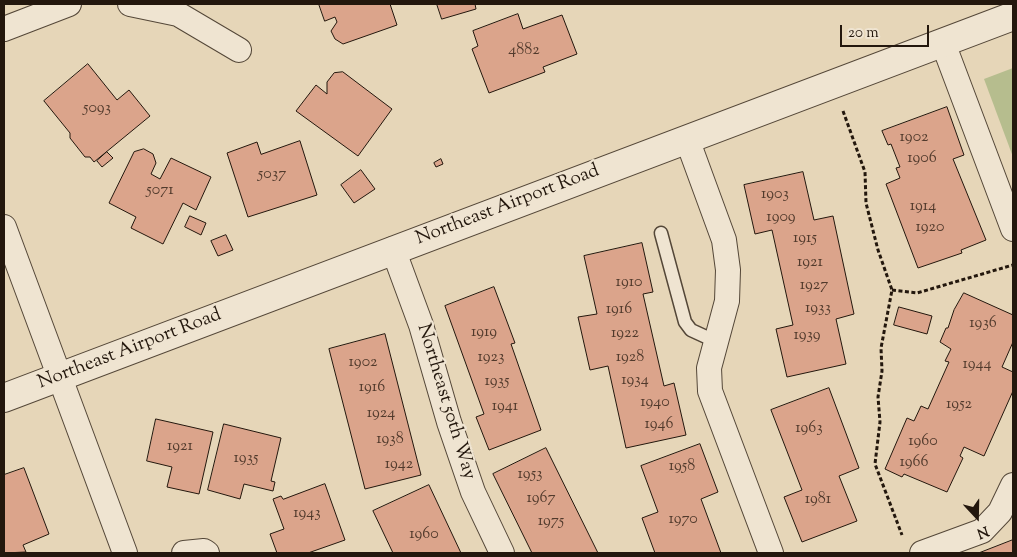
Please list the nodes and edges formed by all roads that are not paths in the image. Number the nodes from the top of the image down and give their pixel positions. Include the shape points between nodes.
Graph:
1 (69, 4) edge
2 (130, 4) edge
3 (1013, 16) edge
4 (4, 29) edge
5 (943, 43) junction
6 (239, 50) dead end
7 (687, 139) junction
8 (4, 227) edge
9 (1013, 229) edge
10 (661, 233) dead end
11 (393, 249) junction
12 (717, 342) junction
13 (59, 377) junction
14 (4, 398) edge
15 (1013, 484) edge
16 (914, 549) edge
17 (125, 553) edge
18 (184, 553) edge
19 (207, 553) edge
20 (502, 553) edge
21 (771, 553) edge

1 - 4 street
2 - 6 street via 178,14
3 - 5 street, Northeast Airport Road
5 - 7 street, Northeast Airport Road
5 - 9 street
7 - 11 street, Northeast Airport Road
7 - 12 street via 724,240 728,270 727,301
8 - 13 street
10 - 12 lane via 685,322 691,330
11 - 13 street, Northeast Airport Road
11 - 20 street, Northeast 50th Way via 421,325 473,492
12 - 21 street via 709,368 710,391
13 - 14 street, Northeast Airport Road
13 - 17 street
15 - 16 street via 1000,512 982,531
18 - 19 street

